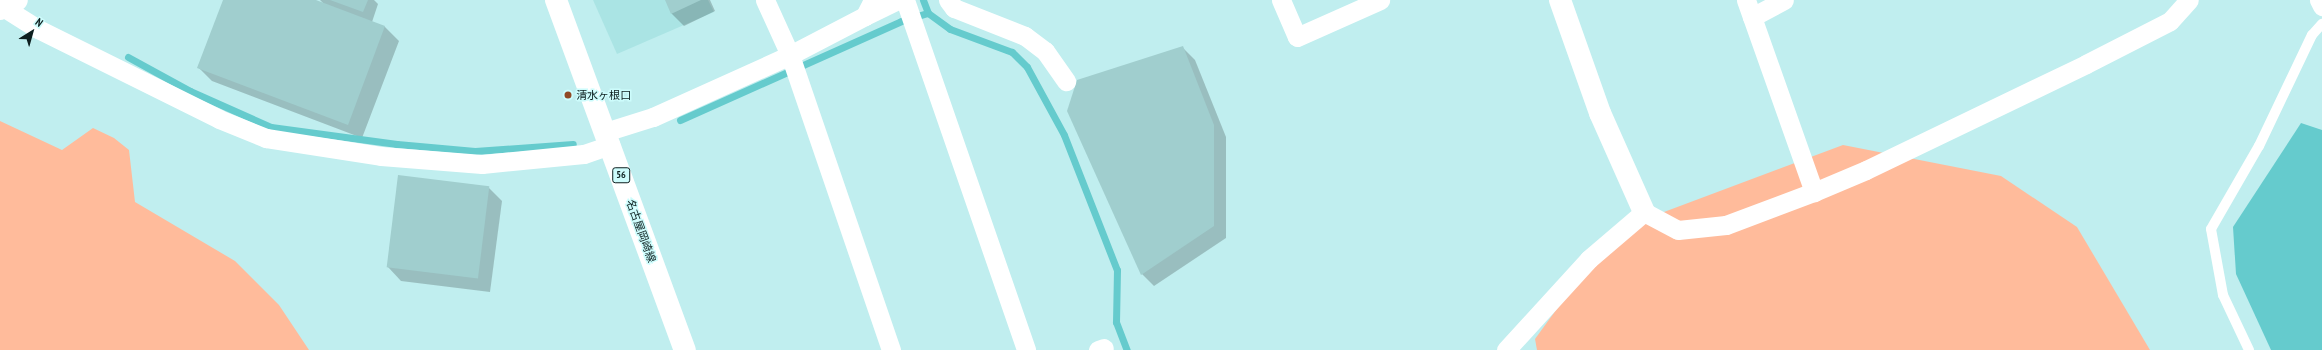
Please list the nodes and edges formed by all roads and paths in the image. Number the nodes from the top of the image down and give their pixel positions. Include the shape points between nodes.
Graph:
1 (556, 0) edge
2 (765, 0) edge
3 (898, 0) edge
4 (905, 0) edge
5 (948, 0) edge
6 (1281, 0) edge
7 (1380, 0) edge
8 (1560, 0) edge
9 (1784, 0) edge
10 (2190, 0) edge
11 (2319, 0) edge
12 (7, 5) edge
13 (2322, 6) edge
14 (869, 8) edge
15 (1749, 8) edge
16 (2322, 24) edge
17 (790, 55) junction
18 (1066, 81) dead end
19 (608, 139) junction
20 (1814, 192) junction
21 (1644, 212) junction
22 (685, 350) edge
23 (891, 350) edge
24 (1026, 350) edge
25 (1506, 350) edge
26 (2249, 350) edge

1 - 19 main road, 名古屋岡崎線 / 56
2 - 17 street
3 - 14 street
4 - 24 street
5 - 18 street via 954,8 1025,36 1045,51
6 - 7 street via 1297,37
8 - 21 main road via 1600,113
9 - 15 street
10 - 20 street via 2170,21 2086,64 1879,164
11 - 13 street
12 - 19 street via 52,36 219,119 266,138 381,156 482,164 584,154
14 - 17 street
15 - 20 street
16 - 26 lane via 2312,35 2259,146 2211,229 2223,295
17 - 19 street
17 - 23 street
19 - 22 main road, 名古屋岡崎線 / 56
20 - 21 street via 1726,225 1678,230
21 - 25 street via 1589,259

